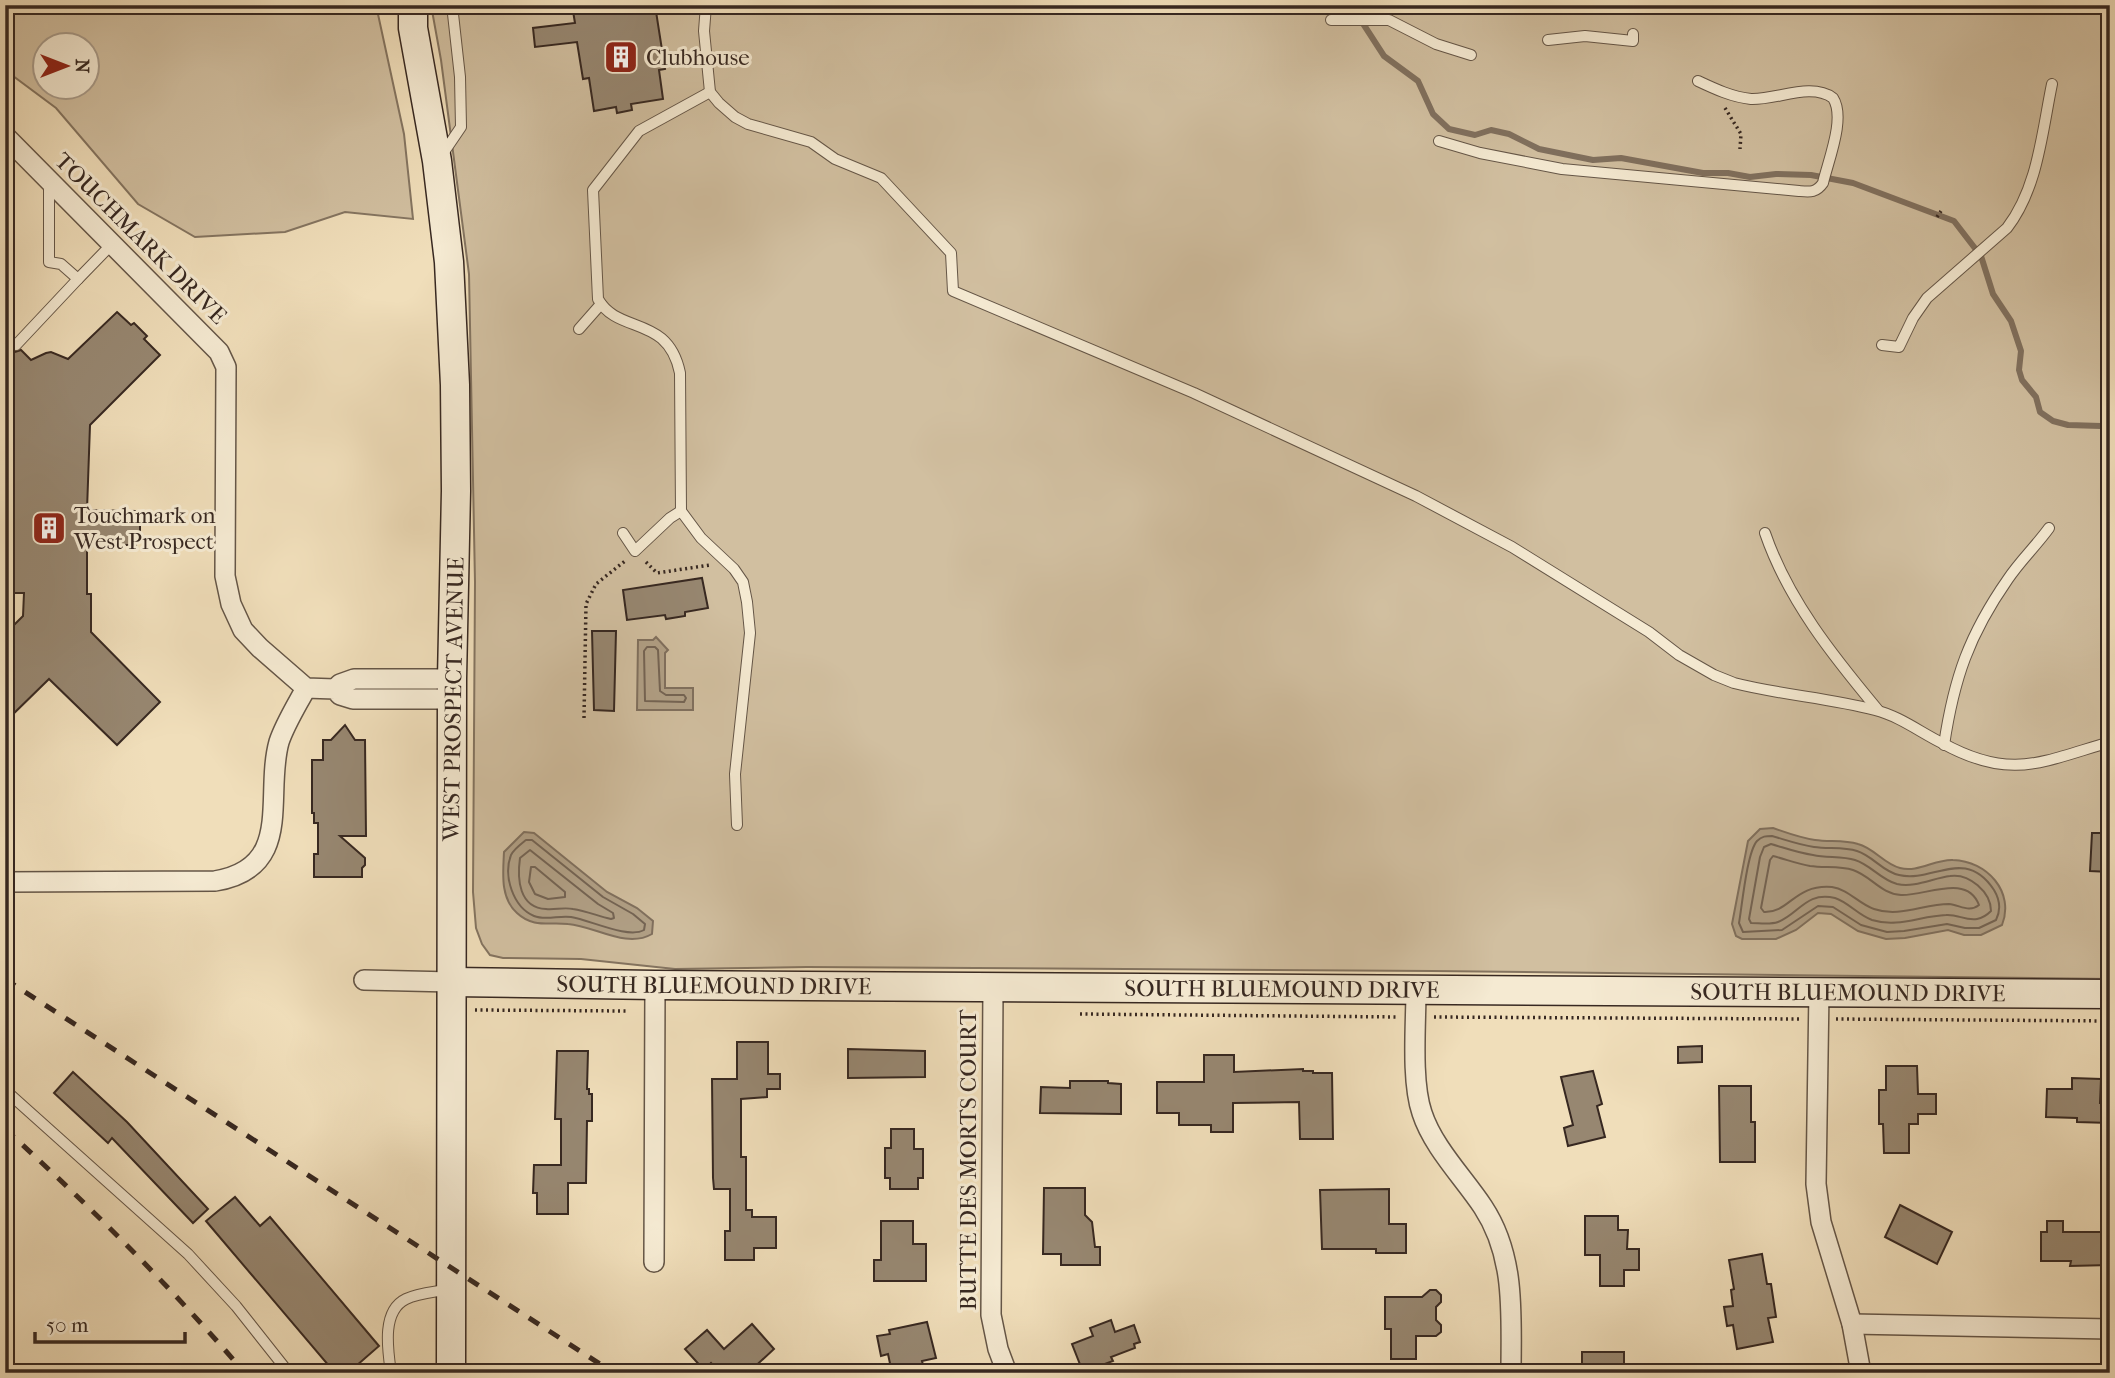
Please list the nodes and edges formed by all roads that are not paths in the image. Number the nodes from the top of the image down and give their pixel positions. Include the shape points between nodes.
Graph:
1 (452, 5) edge
2 (706, 5) edge
3 (410, 13) edge
4 (1334, 20) dead end
5 (1633, 34) dead end
6 (1548, 40) dead end
7 (1471, 55) dead end
8 (1698, 81) dead end
9 (2052, 84) dead end
10 (710, 92) junction
11 (5, 136) edge
12 (1439, 141) dead end
13 (437, 161) junction
14 (49, 180) junction
15 (113, 243) junction
16 (78, 279) junction
17 (601, 304) junction
18 (579, 329) dead end
19 (16, 345) dead end
20 (1882, 345) dead end
21 (681, 511) junction
22 (2049, 528) dead end
23 (623, 533) dead end
24 (1765, 533) dead end
25 (306, 688) junction
26 (452, 689) junction
27 (1878, 710) junction
28 (2110, 742) edge
29 (1944, 745) junction
30 (737, 825) dead end
31 (5, 882) edge
32 (364, 980) dead end
33 (452, 982) junction
34 (993, 987) junction
35 (1819, 991) junction
36 (2110, 994) edge
37 (655, 998) junction
38 (1416, 1003) junction
39 (5, 1090) edge
40 (654, 1262) dead end
41 (451, 1289) junction
42 (1852, 1324) junction
43 (2110, 1329) edge
44 (289, 1373) edge
45 (391, 1373) edge
46 (451, 1373) edge
47 (1007, 1373) edge
48 (1511, 1373) edge
49 (1861, 1373) edge

1 - 13 lane via 461,127
2 - 10 lane
3 - 13 main road, WEST PROSPECT AVENUE
4 - 7 lane via 1386,19 1436,44
5 - 6 lane via 1633,41 1585,36
8 - 12 lane via 1751,99 1818,92 1833,98 1837,121 1823,179 1815,191 1595,174
9 - 20 lane via 2028,192 2007,228 1927,298 1899,347
10 - 17 lane via 639,131 593,190
10 - 27 lane via 748,124 811,142 835,159 881,178 951,253 953,291 1194,393 1416,496 1561,576 1714,675 1759,690
11 - 14 street, TOUCHMARK DRIVE
13 - 26 main road, WEST PROSPECT AVENUE via 455,385
14 - 15 street, TOUCHMARK DRIVE
14 - 16 lane via 49,262 61,264
15 - 16 lane
15 - 25 street, TOUCHMARK DRIVE via 219,352 226,368 225,576 231,604 243,629
16 - 19 lane
17 - 18 lane
17 - 21 lane via 618,317 652,330 678,363
21 - 23 lane via 635,551
21 - 30 lane via 743,582 750,633 736,763
22 - 29 lane via 2009,578 1971,642 1956,678
24 - 27 lane via 1802,610
25 - 26 street via 335,689 353,699
25 - 31 street via 280,741 273,827 267,846 243,872 215,881
26 - 33 main road, WEST PROSPECT AVENUE
27 - 29 lane
28 - 29 lane via 2046,763 2014,767 1989,763
32 - 33 street
33 - 37 main road, SOUTH BLUEMOUND DRIVE
33 - 41 main road, WEST PROSPECT AVENUE
34 - 37 main road, SOUTH BLUEMOUND DRIVE
34 - 38 main road, SOUTH BLUEMOUND DRIVE
34 - 47 street, BUTTE DES MORTS COURT via 991,1315
35 - 36 main road, SOUTH BLUEMOUND DRIVE
35 - 38 main road, SOUTH BLUEMOUND DRIVE
35 - 42 street via 1816,1184 1821,1222
37 - 40 street
38 - 48 street via 1422,1113 1503,1245 1510,1284
39 - 44 lane via 188,1255
41 - 45 lane via 404,1300 393,1310 388,1337
41 - 46 main road, WEST PROSPECT AVENUE
42 - 43 street
42 - 49 street

